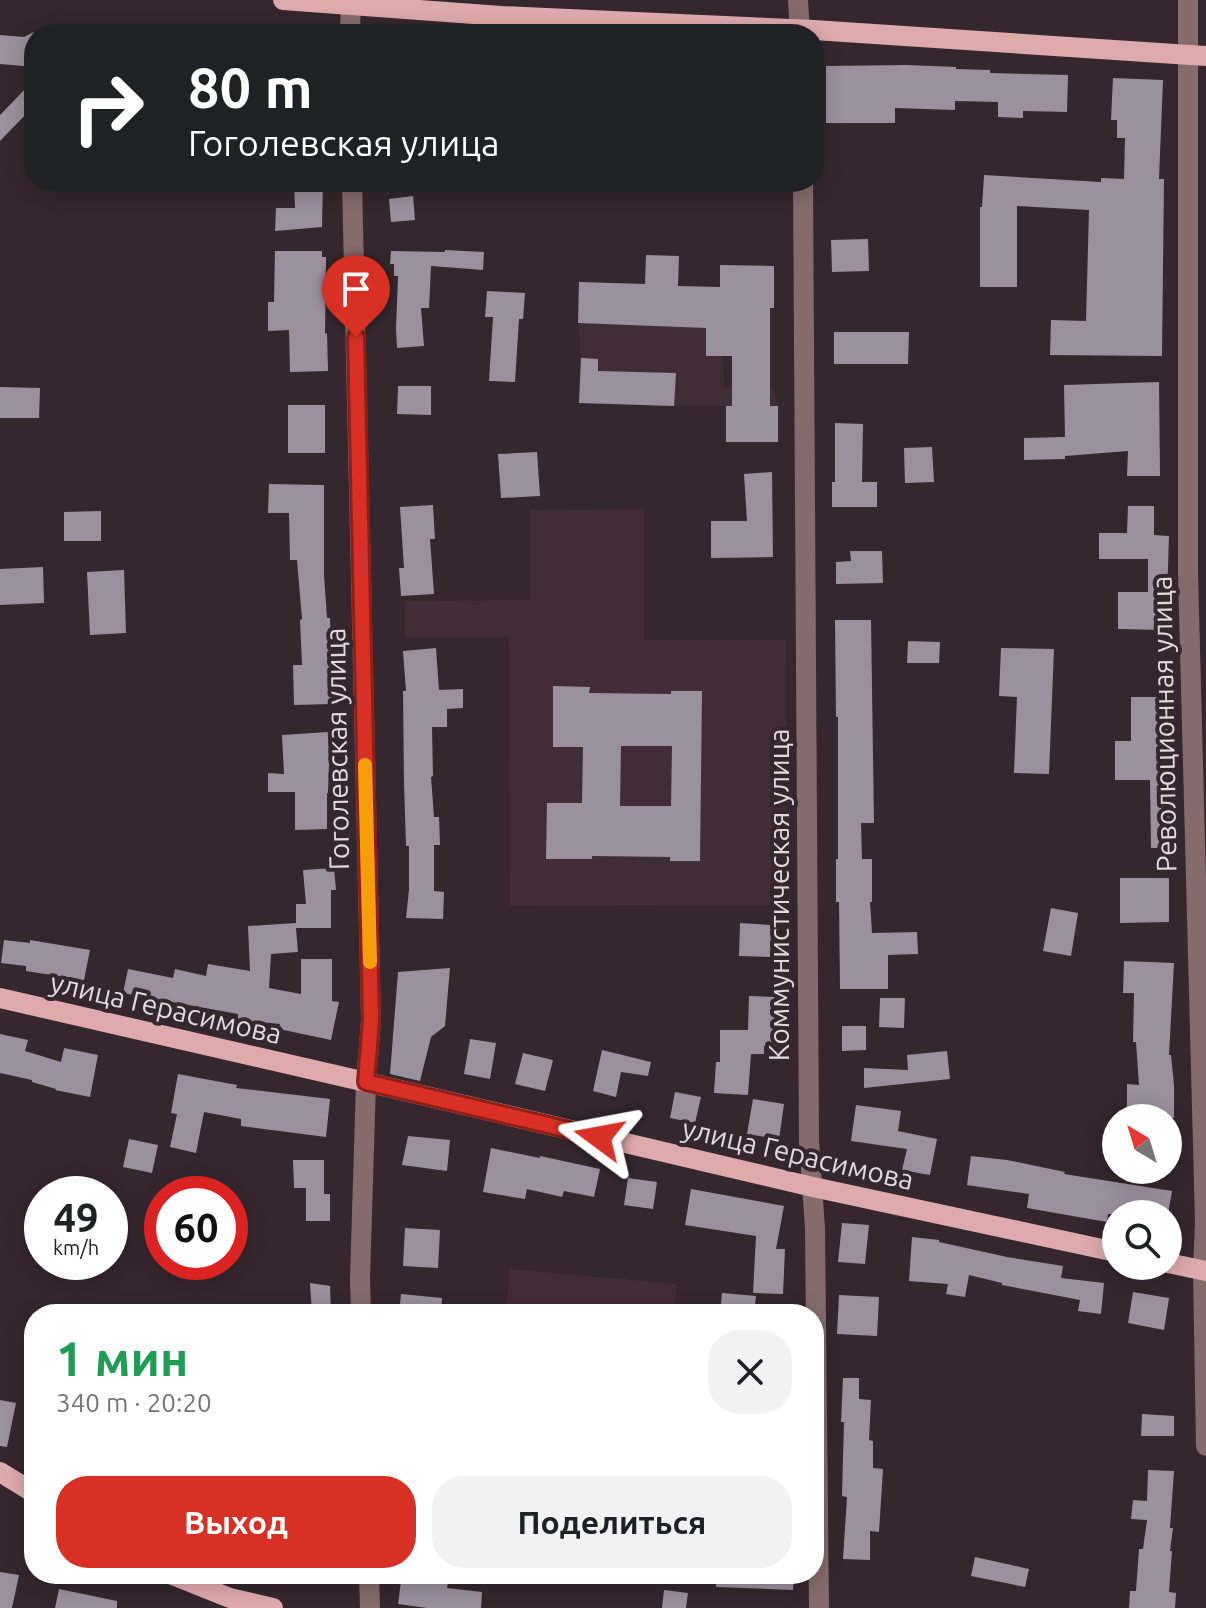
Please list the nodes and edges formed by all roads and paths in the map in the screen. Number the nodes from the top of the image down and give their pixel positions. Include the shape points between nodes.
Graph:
1 (283, 0) edge
2 (798, 0) edge
3 (1188, 0) edge
4 (351, 3) edge
5 (350, 24) edge
6 (650, 24) edge
7 (800, 24) edge
8 (824, 33) edge
9 (1197, 55) edge
10 (352, 192) edge
11 (803, 192) edge
12 (1197, 573) edge
13 (0, 998) edge
14 (366, 1082) junction
15 (813, 1187) junction
16 (1102, 1249) edge
17 (1182, 1266) edge
18 (1204, 1271) edge
19 (361, 1304) edge
20 (815, 1304) edge
21 (1206, 1446) edge
22 (0, 1472) edge
23 (24, 1487) edge
24 (195, 1584) edge
25 (369, 1584) edge
26 (819, 1584) edge
27 (273, 1608) edge
28 (370, 1608) edge
29 (819, 1608) edge

1 - 4 main road
2 - 7 street
3 - 9 street, Революционная улица
4 - 5 street
4 - 6 main road
8 - 9 main road
9 - 12 street, Революционная улица
10 - 14 street, Гоголевская улица via 371,1004
11 - 15 street, Коммунистическая улица
12 - 18 street, Революционная улица
13 - 14 main road, улица Герасимова
14 - 15 main road, улица Герасимова
14 - 19 street, Гоголевская улица
15 - 16 main road, улица Герасимова
15 - 20 street, Коммунистическая улица
17 - 18 main road
18 - 21 street, Революционная улица
22 - 23 main road
24 - 27 main road
25 - 28 street
26 - 29 street, Коммунистическая улица

